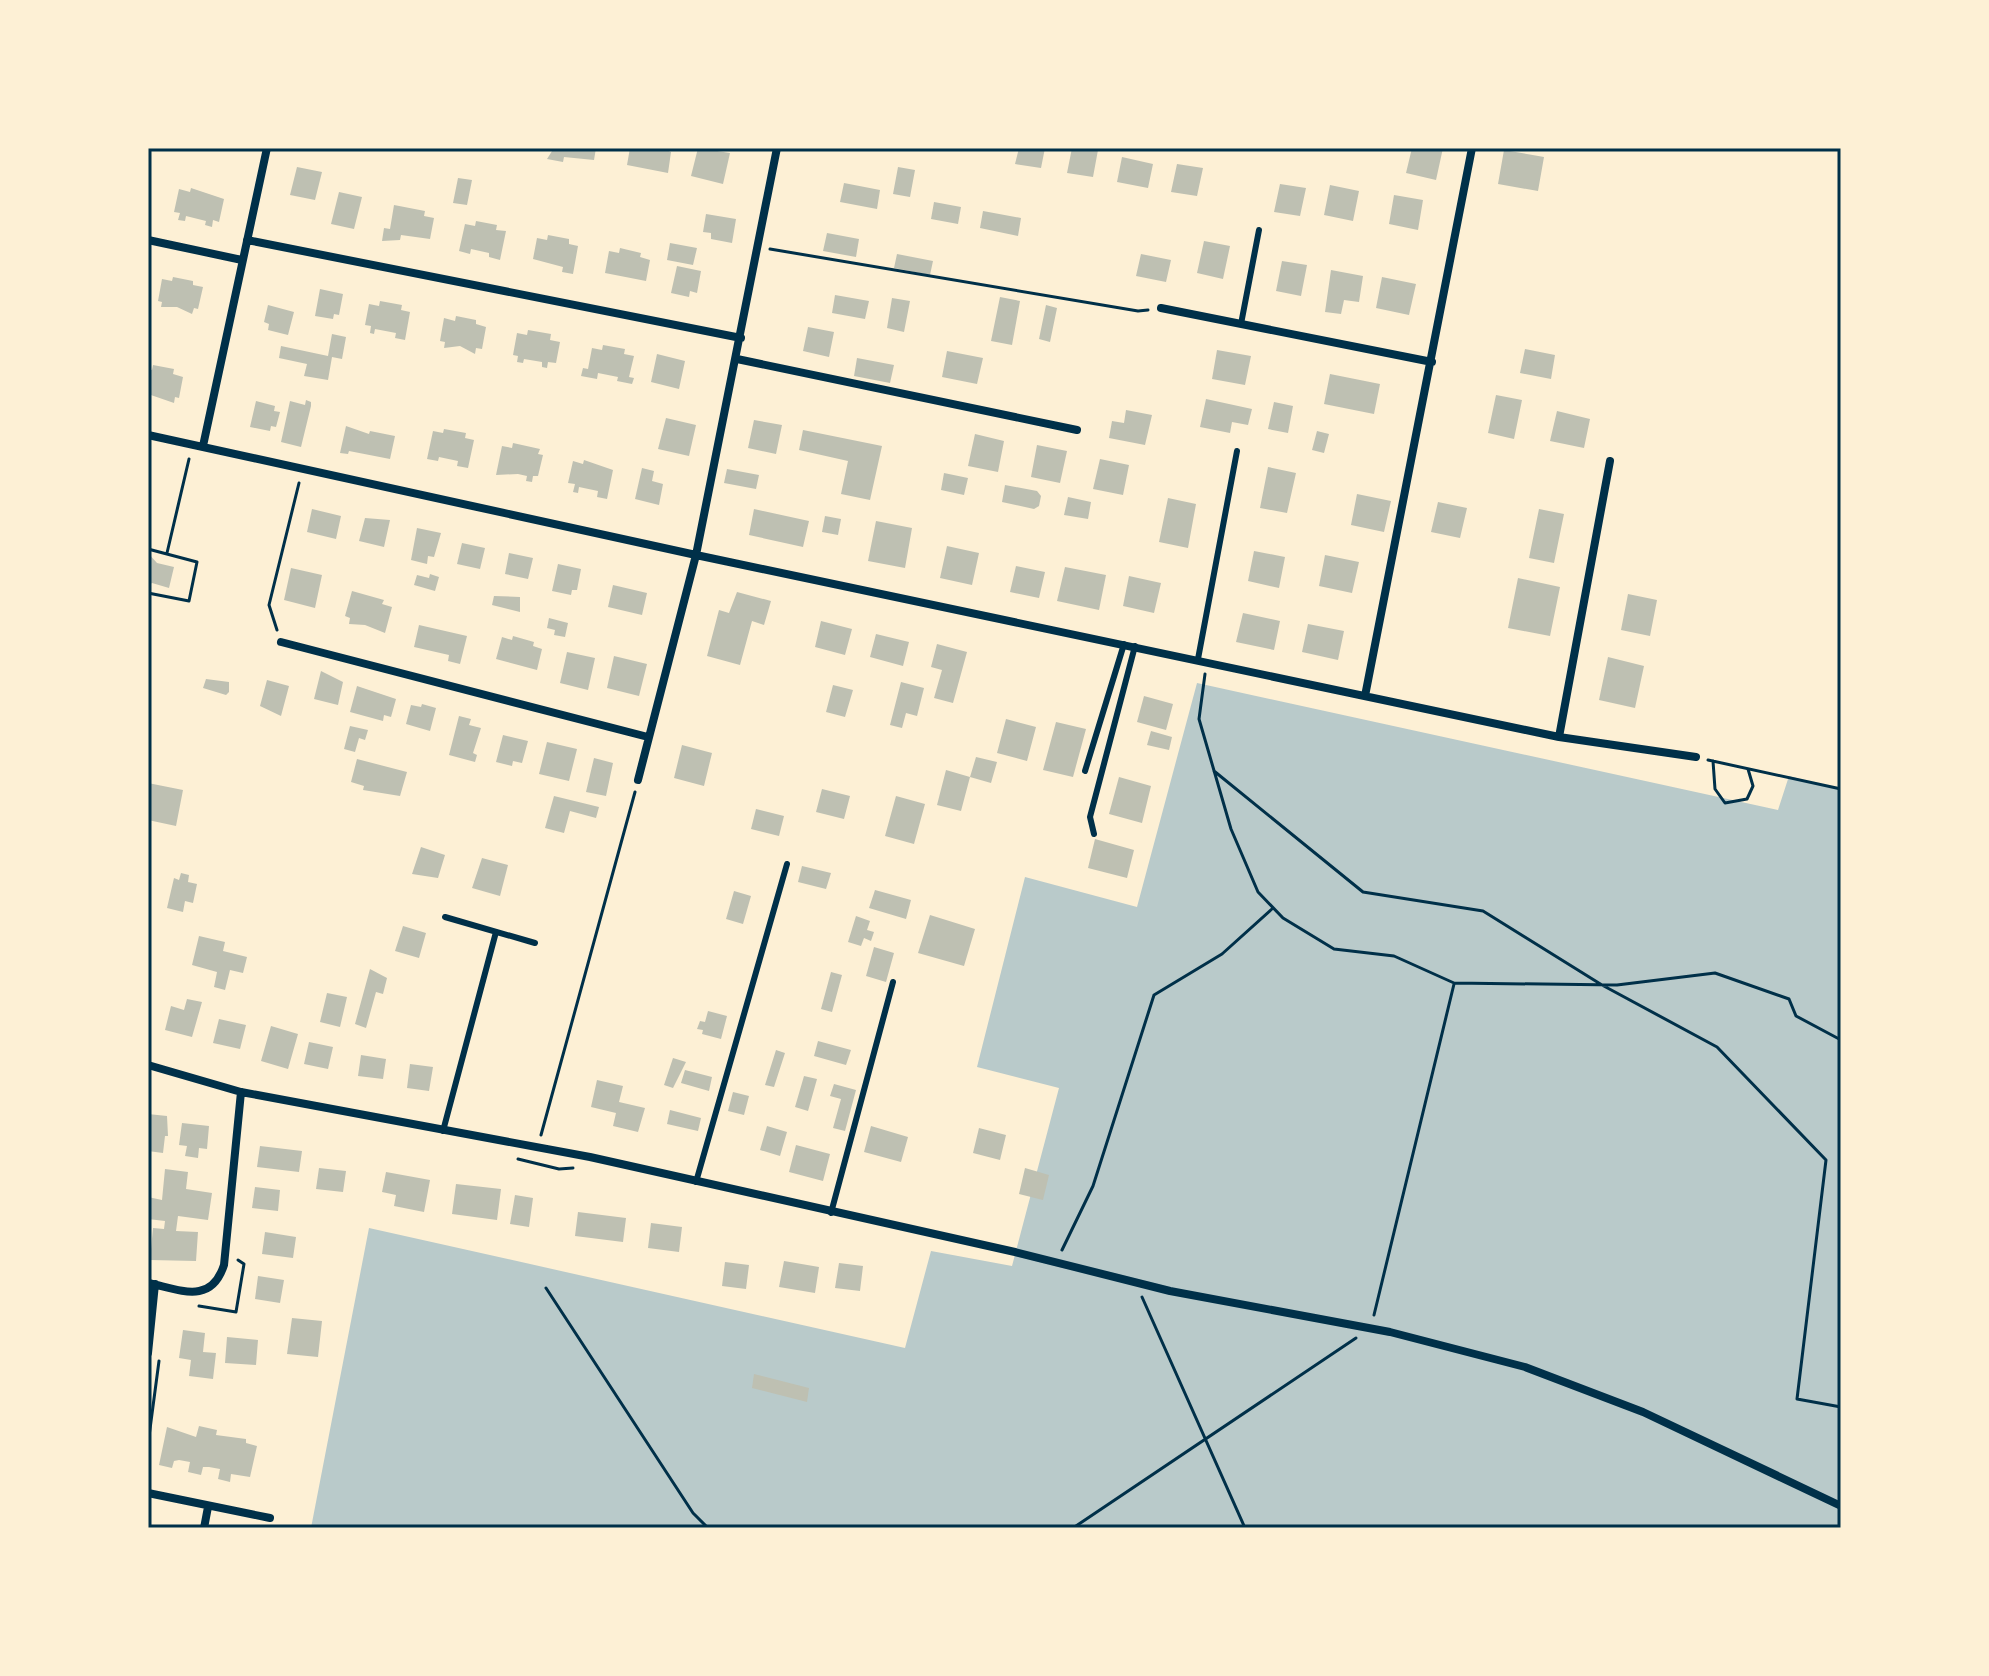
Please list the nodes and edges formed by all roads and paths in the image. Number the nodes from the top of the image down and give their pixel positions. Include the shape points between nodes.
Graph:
1 (267, 148) edge
2 (777, 148) edge
3 (1472, 148) edge
4 (1259, 230) dead end
5 (148, 240) edge
6 (247, 240) junction
7 (758, 247) junction
8 (242, 260) junction
9 (1161, 308) joint
10 (1241, 324) junction
11 (741, 338) junction
12 (737, 359) junction
13 (1432, 362) junction
14 (1077, 430) dead end
15 (148, 435) edge
16 (203, 446) junction
17 (1237, 451) dead end
18 (1610, 461) dead end
19 (188, 466) dead end
20 (302, 468) junction
21 (148, 549) edge
22 (166, 554) junction
23 (696, 555) junction
24 (148, 593) edge
25 (281, 642) joint
26 (1124, 644) junction
27 (1135, 646) junction
28 (1202, 660) junction
29 (1365, 696) junction
30 (648, 737) junction
31 (1559, 737) junction
32 (1696, 757) joint
33 (1713, 761) junction
34 (1748, 769) dead end
35 (1085, 771) dead end
36 (1214, 771) junction
37 (638, 780) joint
38 (1841, 789) edge
39 (1094, 834) dead end
40 (787, 864) dead end
41 (1273, 908) junction
42 (445, 917) dead end
43 (496, 932) junction
44 (535, 943) dead end
45 (893, 982) dead end
46 (1454, 983) junction
47 (1602, 985) junction
48 (1841, 1040) edge
49 (148, 1065) edge
50 (241, 1092) junction
51 (443, 1131) junction
52 (537, 1150) junction
53 (518, 1159) dead end
54 (580, 1168) dead end
55 (696, 1182) junction
56 (831, 1213) junction
57 (234, 1256) dead end
58 (1056, 1262) junction
59 (1136, 1283) junction
60 (151, 1284) edge
61 (546, 1288) dead end
62 (193, 1305) dead end
63 (1371, 1328) junction
64 (148, 1353) edge
65 (159, 1358) dead end
66 (1841, 1407) edge
67 (1206, 1439) junction
68 (148, 1444) edge
69 (148, 1493) edge
70 (1841, 1506) edge
71 (208, 1507) junction
72 (270, 1518) dead end
73 (204, 1528) edge
74 (708, 1528) edge
75 (1073, 1528) edge
76 (1245, 1528) edge

1 - 6 street
2 - 7 street
3 - 13 street
4 - 10 lane
5 - 8 street
6 - 8 street
6 - 11 street
7 - 9 path via 1138,311
7 - 11 street
8 - 16 street
9 - 10 street
10 - 13 street
11 - 12 street
12 - 14 street
12 - 23 street
13 - 29 street
15 - 16 street
16 - 20 street
17 - 28 lane
18 - 31 street
19 - 22 path
20 - 23 street
20 - 25 path via 269,605
21 - 22 path
22 - 24 path via 197,562 189,601
23 - 26 street
23 - 30 street
25 - 30 street
26 - 27 street
26 - 35 lane
27 - 28 street
27 - 39 lane via 1090,817
28 - 29 street
28 - 36 path via 1199,719
29 - 31 street
30 - 37 street
31 - 32 street
32 - 33 path
33 - 34 path via 1715,789 1725,803 1747,799 1753,786
33 - 38 path
36 - 41 path via 1231,829 1253,879
36 - 47 path via 1363,892 1483,911
37 - 52 path
40 - 55 lane
41 - 46 path via 1334,949 1394,956
41 - 58 path via 1222,954 1154,995 1093,1186
42 - 43 lane
43 - 44 lane
43 - 51 lane
45 - 56 lane
46 - 47 path
46 - 63 path
47 - 48 path via 1715,973 1789,999 1796,1016
47 - 66 path via 1717,1047 1826,1160 1797,1399
49 - 50 street
50 - 51 street
50 - 60 street via 220,1279 198,1293
51 - 52 street
52 - 55 street
53 - 54 path via 559,1169
55 - 56 street
56 - 58 street
57 - 62 path via 244,1264 236,1312
58 - 59 street
59 - 63 street
59 - 67 path
60 - 64 street
61 - 74 path via 693,1513
63 - 67 path
63 - 70 street via 1525,1367 1643,1412
65 - 68 path
67 - 75 path
67 - 76 path
69 - 71 street
71 - 72 street
71 - 73 street

